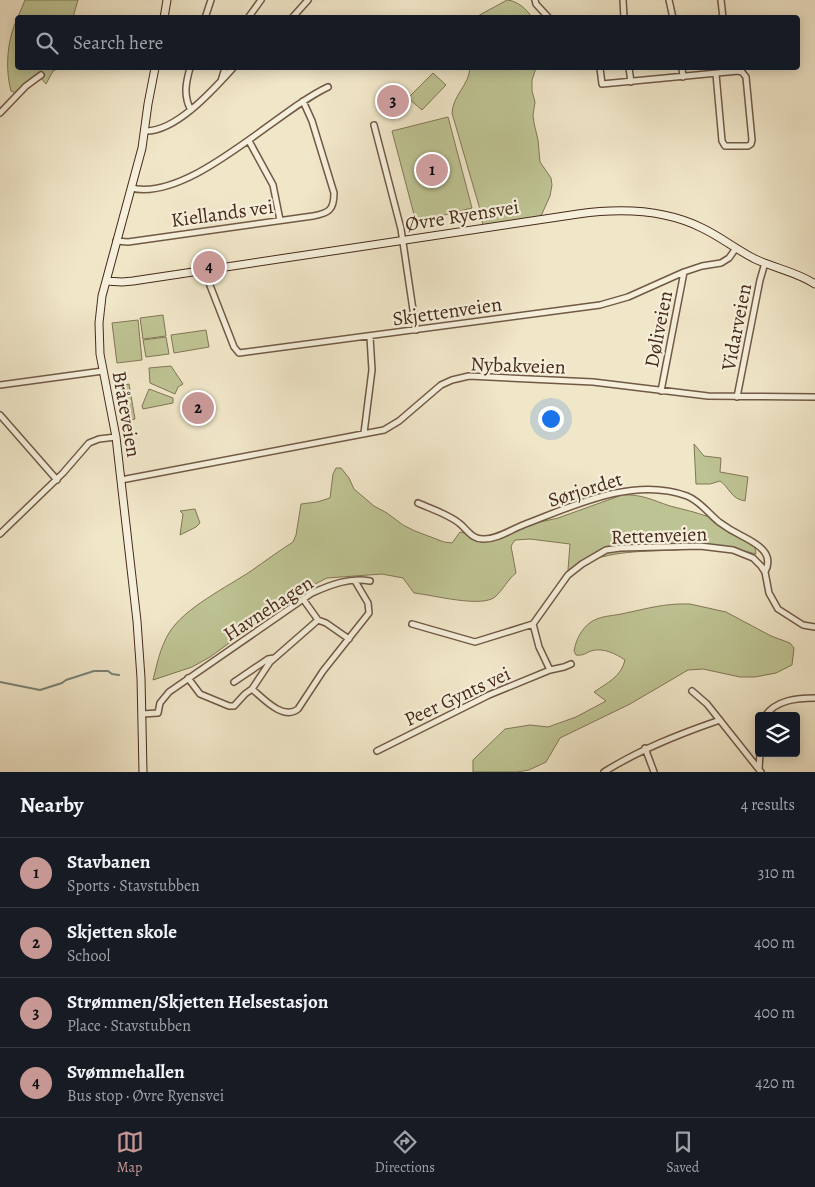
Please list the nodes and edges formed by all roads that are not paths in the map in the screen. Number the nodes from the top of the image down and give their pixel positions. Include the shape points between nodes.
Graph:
1 (167, 0) edge
2 (211, 0) edge
3 (261, 0) edge
4 (308, 0) edge
5 (535, 0) edge
6 (623, 0) edge
7 (669, 0) edge
8 (721, 0) edge
9 (164, 15) edge
10 (206, 15) edge
11 (250, 15) edge
12 (295, 15) edge
13 (546, 15) edge
14 (624, 15) edge
15 (672, 15) edge
16 (723, 15) edge
17 (155, 70) edge
18 (190, 70) edge
19 (224, 70) edge
20 (231, 70) edge
21 (600, 70) edge
22 (629, 70) edge
23 (682, 70) edge
24 (732, 70) edge
25 (716, 74) junction
26 (41, 75) dead end
27 (683, 77) junction
28 (221, 82) junction
29 (631, 82) junction
30 (328, 87) dead end
31 (303, 101) junction
32 (191, 110) junction
33 (0, 113) edge
34 (374, 125) dead end
35 (144, 131) junction
36 (249, 141) junction
37 (131, 188) junction
38 (280, 220) junction
39 (116, 241) junction
40 (403, 241) junction
41 (736, 248) junction
42 (765, 263) junction
43 (204, 270) junction
44 (684, 272) junction
45 (106, 281) junction
46 (813, 282) edge
47 (416, 330) junction
48 (370, 337) junction
49 (103, 371) junction
50 (0, 385) edge
51 (661, 391) junction
52 (738, 397) junction
53 (815, 397) edge
54 (0, 415) edge
55 (364, 433) junction
56 (116, 437) junction
57 (57, 480) junction
58 (121, 480) junction
59 (418, 503) dead end
60 (0, 534) edge
61 (765, 572) junction
62 (355, 581) junction
63 (370, 581) dead end
64 (303, 599) junction
65 (318, 620) junction
66 (412, 624) dead end
67 (533, 624) junction
68 (815, 627) edge
69 (349, 639) junction
70 (275, 658) junction
71 (571, 664) dead end
72 (550, 670) junction
73 (188, 678) junction
74 (234, 682) dead end
75 (252, 689) junction
76 (692, 691) dead end
77 (815, 698) edge
78 (769, 712) edge
79 (142, 714) junction
80 (720, 720) junction
81 (645, 748) junction
82 (377, 751) dead end
83 (760, 757) edge
84 (760, 770) edge
85 (143, 772) edge
86 (604, 772) edge
87 (654, 772) edge

1 - 9 main road
2 - 10 street
3 - 11 street
4 - 12 street
5 - 13 street
6 - 14 street
7 - 15 street
8 - 16 street
17 - 35 main road, Bråteveien
18 - 32 street via 186,94
19 - 28 street
20 - 28 street
21 - 29 street via 602,84
22 - 29 street
23 - 27 street
24 - 25 street
24 - 25 street via 742,72 746,77 752,140 748,146 730,147 722,141
25 - 27 street
26 - 33 street
27 - 29 street
28 - 32 street
30 - 31 street
31 - 36 street
31 - 38 street, Kiellands vei via 334,193 334,203 324,214
32 - 35 street via 157,129
34 - 40 street
35 - 37 main road, Bråteveien
36 - 37 street via 178,181 149,189
36 - 38 street via 273,185
37 - 39 main road, Bråteveien
38 - 39 street, Kiellands vei via 128,242
39 - 45 main road, Bråteveien
40 - 41 main road, Øvre Ryensvei via 589,213 630,211 659,214 690,223
40 - 43 main road, Øvre Ryensvei
40 - 47 street
41 - 42 main road, Øvre Ryensvei
41 - 44 street, Skjettenveien via 723,262
42 - 46 main road, Øvre Ryensvei
42 - 52 street, Vidarveien
43 - 45 main road, Øvre Ryensvei via 127,282
43 - 48 street, Skjettenveien via 239,353
44 - 47 street, Skjettenveien via 628,297 600,305
44 - 51 street, Døliveien
45 - 49 main road, Bråteveien via 98,323
47 - 48 street, Skjettenveien
48 - 55 street via 372,370
49 - 50 street
49 - 56 main road, Bråteveien
51 - 52 street, Nybakveien
51 - 55 street, Nybakveien via 593,382 469,376 441,385 384,430
52 - 53 street, Nybakveien
54 - 57 street
55 - 58 street, Nybakveien
56 - 57 street via 89,443
56 - 58 main road, Bråteveien
57 - 60 street
58 - 79 main road, Bråteveien via 137,621
59 - 61 street, Sørjordet via 456,520 471,535 484,539 623,491 648,489 676,493 693,499 725,526 762,548 768,559
61 - 67 street, Rettenveien via 753,558 724,549 700,546 612,548 568,575
61 - 68 street via 769,593 778,609 803,625
62 - 63 street, Havnehagen
62 - 64 street, Havnehagen via 334,584
62 - 69 street via 370,613
64 - 65 street
64 - 73 street, Havnehagen
65 - 69 street
65 - 70 street, Havnehagen
66 - 67 street via 475,642
67 - 72 street
69 - 75 street via 295,712 282,711
70 - 74 street, Havnehagen via 268,659
70 - 75 street, Havnehagen
71 - 72 street, Peer Gynts vei
72 - 82 street, Peer Gynts vei via 489,695
73 - 75 street, Havnehagen via 200,694 229,706 238,704
73 - 79 street, Havnehagen via 164,696 158,714
76 - 80 street
77 - 78 street via 777,704
79 - 85 main road, Bråteveien
80 - 81 street
80 - 84 street
81 - 86 street
81 - 87 street
83 - 84 street

